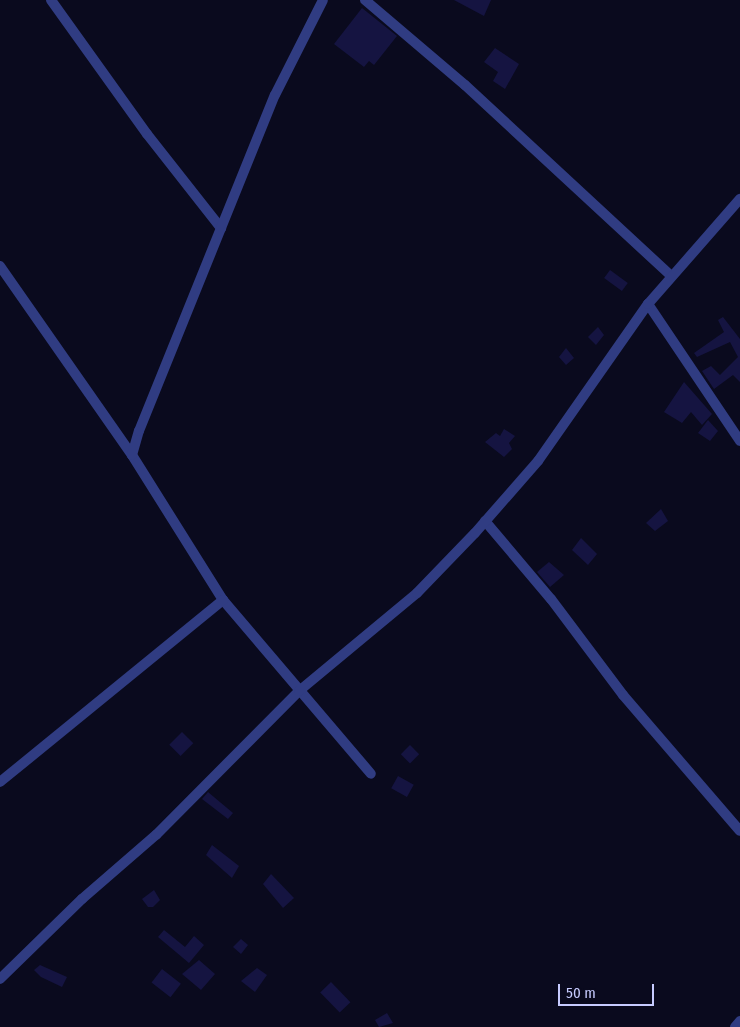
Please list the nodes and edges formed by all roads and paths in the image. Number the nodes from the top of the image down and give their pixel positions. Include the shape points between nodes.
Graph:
1 (51, 0) edge
2 (323, 0) edge
3 (365, 0) edge
4 (740, 199) edge
5 (220, 228) junction
6 (0, 266) edge
7 (671, 276) junction
8 (648, 304) junction
9 (740, 441) edge
10 (132, 455) junction
11 (485, 521) junction
12 (223, 600) junction
13 (299, 690) junction
14 (371, 774) dead end
15 (0, 782) edge
16 (740, 831) edge
17 (0, 979) edge
18 (740, 1021) edge
19 (735, 1027) edge

1 - 5 street via 147,134
2 - 5 street via 276,95
3 - 7 street via 465,85
4 - 7 street
5 - 10 street via 139,430
6 - 10 street
7 - 8 street
8 - 9 street
8 - 11 street via 538,461
10 - 12 street
11 - 13 street via 417,593
11 - 16 street via 551,599 623,695
12 - 13 street
12 - 15 street
13 - 14 street
13 - 17 street via 156,834 82,899
18 - 19 street

